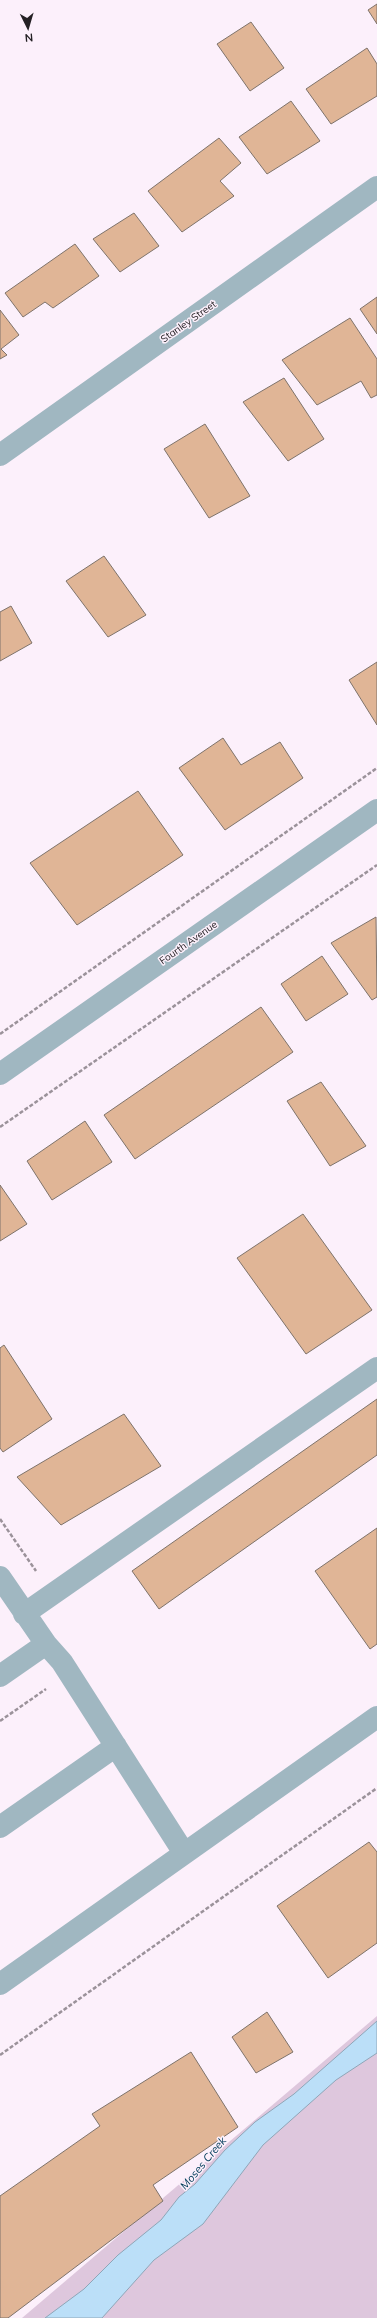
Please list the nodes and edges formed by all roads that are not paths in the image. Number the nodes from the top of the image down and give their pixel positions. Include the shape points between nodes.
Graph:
1 (377, 187) edge
2 (0, 456) edge
3 (377, 810) edge
4 (0, 1074) edge
5 (377, 1368) edge
6 (0, 1577) edge
7 (24, 1614) junction
8 (46, 1644) junction
9 (0, 1676) edge
10 (377, 1717) edge
11 (116, 1746) junction
12 (0, 1827) edge
13 (184, 1853) junction
14 (0, 1984) edge

1 - 2 street, Stanley Street
3 - 4 street, Fourth Avenue
5 - 7 street
6 - 7 street
7 - 8 street
8 - 9 street
8 - 11 street via 69,1672
10 - 13 street
11 - 12 street
11 - 13 street
13 - 14 street

